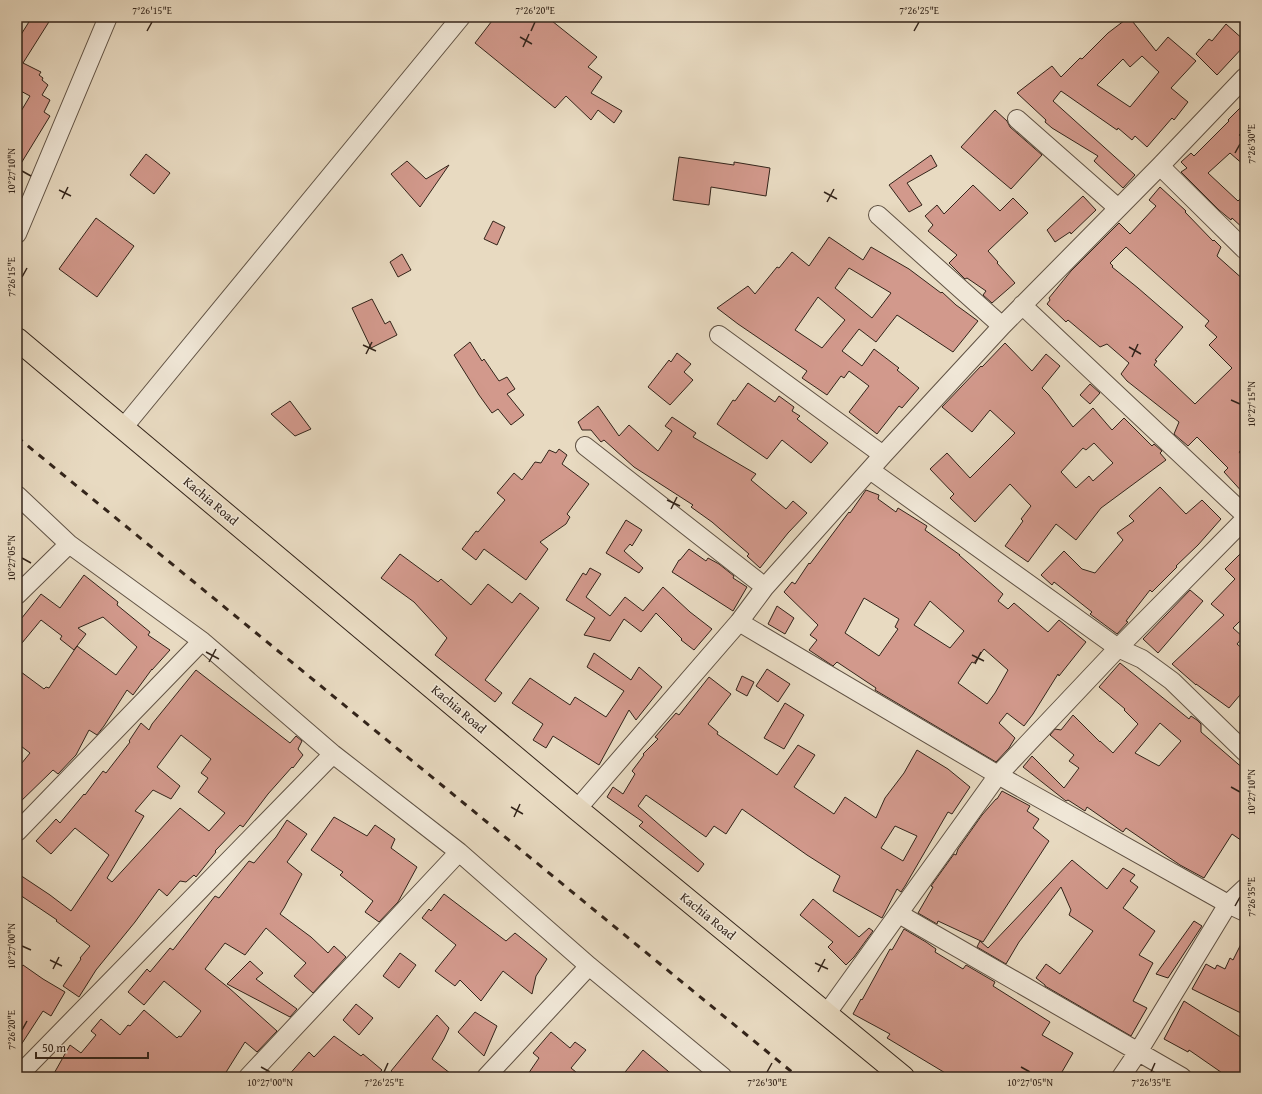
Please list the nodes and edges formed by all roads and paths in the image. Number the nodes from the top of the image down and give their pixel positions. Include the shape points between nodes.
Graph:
1 (108, 17) edge
2 (461, 17) edge
3 (1245, 77) edge
4 (1017, 119) dead end
5 (1160, 166) junction
6 (1118, 208) junction
7 (878, 215) dead end
8 (17, 234) edge
9 (1245, 250) edge
10 (1022, 305) junction
11 (1002, 326) junction
12 (719, 334) dead end
13 (17, 339) edge
14 (123, 428) junction
15 (586, 446) dead end
16 (883, 455) junction
17 (870, 470) junction
18 (17, 495) edge
19 (1245, 515) edge
20 (1245, 519) edge
21 (69, 544) junction
22 (766, 587) junction
23 (17, 595) edge
24 (739, 622) junction
25 (202, 641) junction
26 (1118, 648) junction
27 (1245, 752) edge
28 (333, 754) junction
29 (998, 775) junction
30 (577, 809) junction
31 (17, 832) edge
32 (460, 852) junction
33 (1245, 888) edge
34 (1228, 904) junction
35 (1245, 912) edge
36 (899, 914) junction
37 (589, 966) junction
38 (827, 1013) junction
39 (1138, 1052) junction
40 (17, 1077) edge
41 (248, 1077) edge
42 (486, 1077) edge
43 (723, 1077) edge
44 (903, 1077) edge
45 (1121, 1077) edge
46 (1182, 1077) edge

1 - 8 street
2 - 14 street
3 - 5 street
4 - 6 street
5 - 6 street
5 - 9 street
6 - 10 street
7 - 11 street
10 - 11 street
10 - 19 street
11 - 16 street
12 - 16 street
13 - 14 main road, Kachia Road
14 - 30 main road, Kachia Road
15 - 22 street
16 - 17 street
17 - 22 street
17 - 26 street
18 - 21 street
20 - 26 street
21 - 23 street
21 - 25 street
22 - 24 street
24 - 29 street
24 - 30 street
25 - 28 street
25 - 31 street
26 - 27 street via 1142,659 1172,682
26 - 29 street
28 - 32 street
28 - 40 street
29 - 34 street
29 - 36 street
30 - 38 main road, Kachia Road
32 - 37 street
32 - 41 street
33 - 34 street
34 - 35 street
34 - 39 street
36 - 38 street
36 - 39 street
37 - 42 street
37 - 43 street
38 - 44 main road, Kachia Road
39 - 45 street
39 - 46 street

